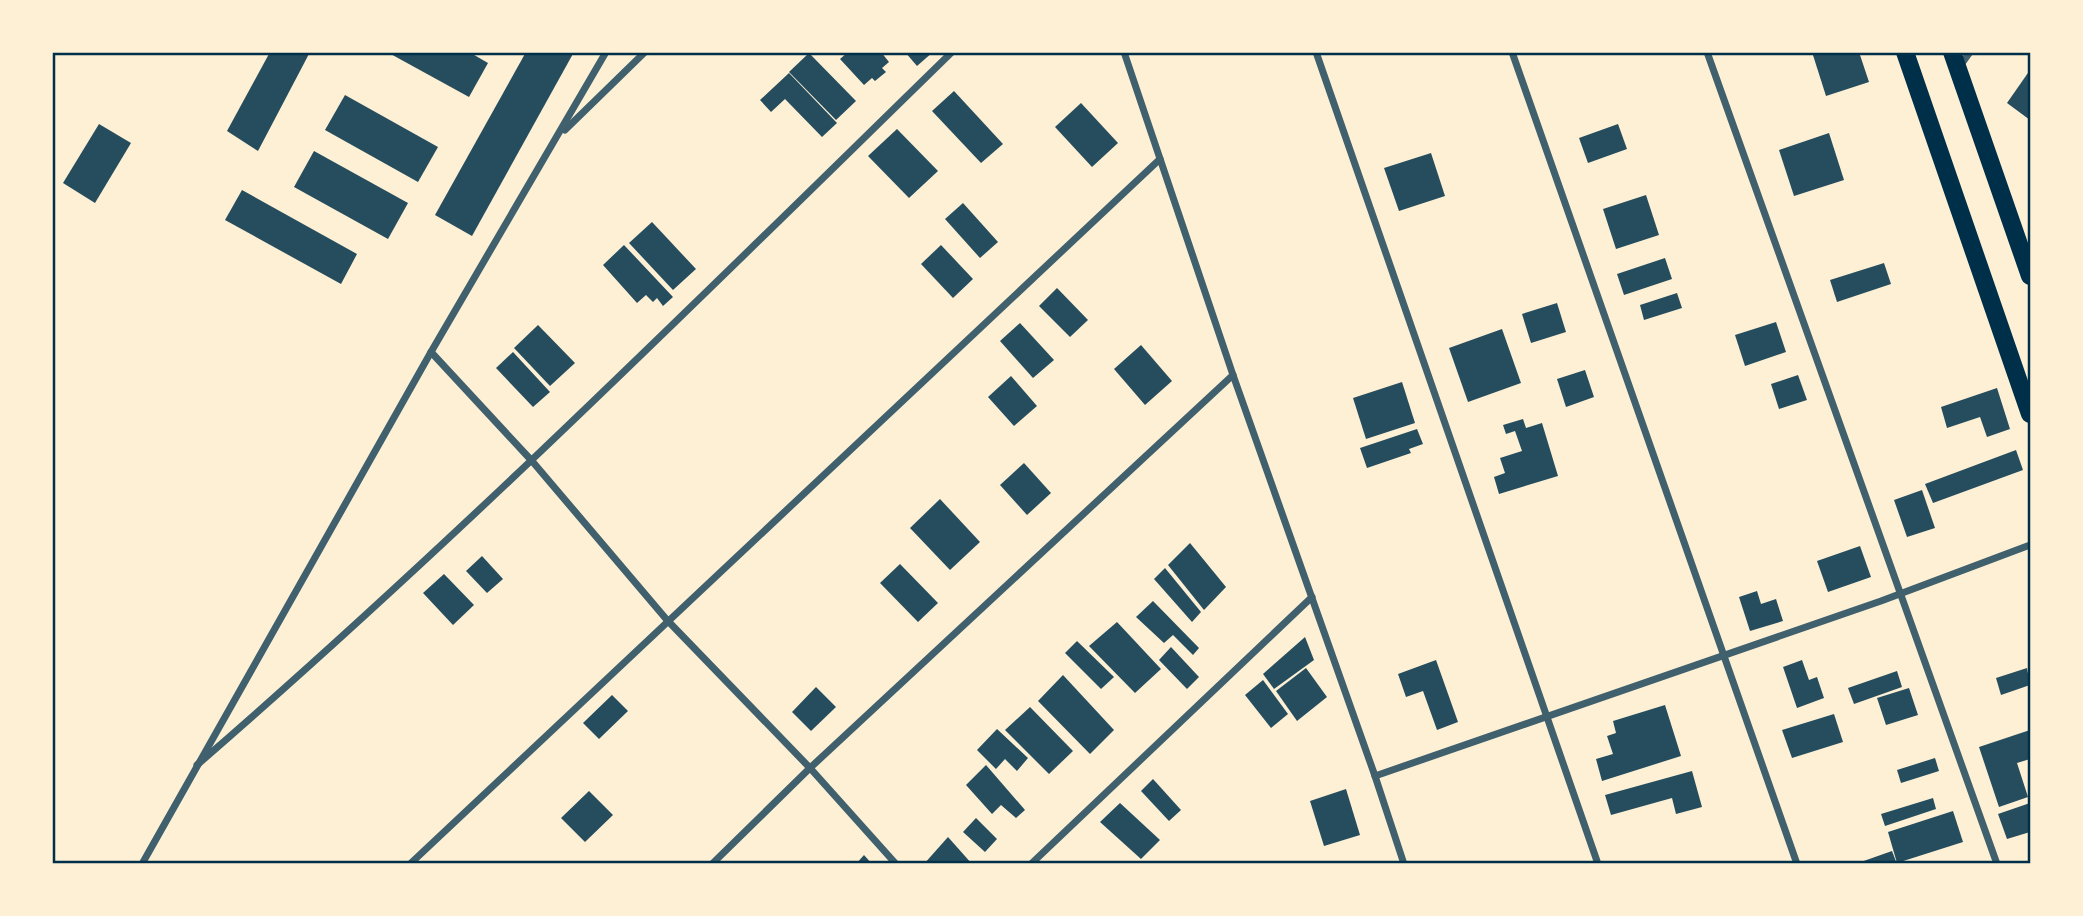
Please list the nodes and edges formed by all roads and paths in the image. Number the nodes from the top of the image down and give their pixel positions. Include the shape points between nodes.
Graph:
1 (606, 52) edge
2 (645, 52) edge
3 (952, 52) edge
4 (1124, 52) edge
5 (1316, 52) edge
6 (1513, 52) edge
7 (1707, 52) edge
8 (1905, 52) edge
9 (1970, 52) edge
10 (1955, 61) edge
11 (558, 137) junction
12 (1160, 159) junction
13 (2029, 266) edge
14 (431, 352) junction
15 (1233, 375) junction
16 (2031, 414) edge
17 (532, 461) junction
18 (2031, 545) edge
19 (1899, 594) junction
20 (1312, 597) junction
21 (667, 620) junction
22 (1725, 654) junction
23 (1547, 716) junction
24 (197, 765) junction
25 (810, 768) junction
26 (1375, 776) junction
27 (142, 863) edge
28 (410, 863) edge
29 (712, 863) edge
30 (896, 863) edge
31 (1031, 863) edge
32 (1404, 863) edge
33 (1598, 863) edge
34 (1797, 863) edge
35 (1997, 863) edge

1 - 11 street
2 - 11 street
3 - 17 street
4 - 12 street
5 - 23 street
6 - 22 street
7 - 19 street
8 - 16 main road
9 - 10 street
10 - 13 main road
11 - 14 street
12 - 15 street
12 - 21 street
14 - 17 street
14 - 24 street
15 - 20 street
15 - 25 street
17 - 21 street
17 - 24 street
18 - 19 street
19 - 22 street
19 - 35 street
20 - 26 street
20 - 31 street
21 - 25 street
21 - 28 street
22 - 23 street
22 - 34 street
23 - 26 street
23 - 33 street
24 - 27 street
25 - 29 street
25 - 30 street
26 - 32 street

